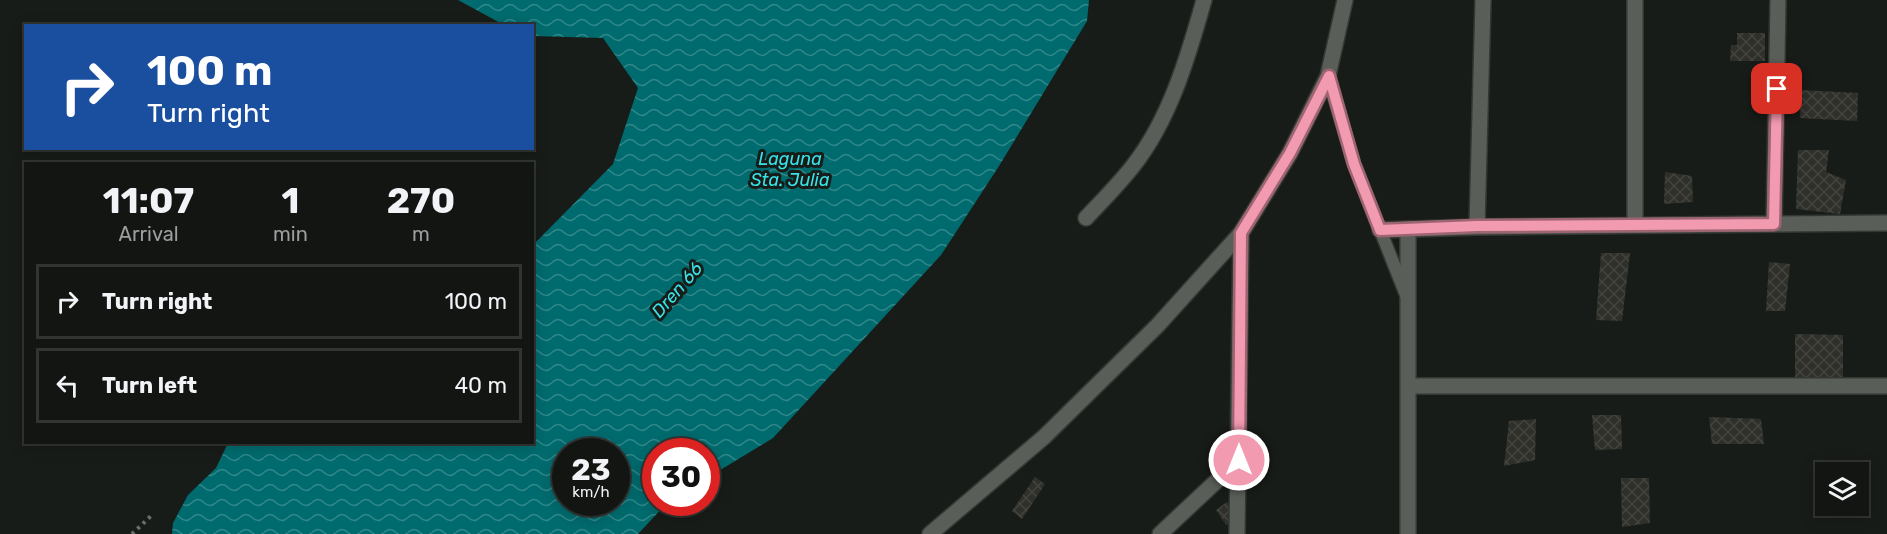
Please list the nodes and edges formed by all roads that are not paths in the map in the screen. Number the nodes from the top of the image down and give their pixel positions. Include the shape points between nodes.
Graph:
1 (1204, 0) edge
2 (1345, 0) edge
3 (1483, 0) edge
4 (1635, 0) edge
5 (1778, 0) edge
6 (1329, 76) junction
7 (1086, 218) dead end
8 (1887, 223) edge
9 (1774, 224) junction
10 (1635, 225) junction
11 (1477, 226) junction
12 (1408, 229) junction
13 (1380, 230) junction
14 (1241, 233) junction
15 (1409, 303) junction
16 (1409, 386) junction
17 (1887, 386) edge
18 (1239, 460) junction
19 (930, 534) edge
20 (1160, 534) edge
21 (1237, 534) edge
22 (1408, 534) edge

1 - 7 street via 1171,100 1152,137 1134,165
2 - 6 street
3 - 11 street
4 - 10 street
5 - 9 street
6 - 13 lane via 1354,164
6 - 14 street via 1290,153
8 - 9 street
9 - 10 street
10 - 11 street
11 - 12 street
12 - 13 street
12 - 15 street
13 - 15 lane
14 - 18 street
14 - 19 street via 1158,325 1044,437
15 - 16 street
16 - 17 street
16 - 22 street
18 - 20 street
18 - 21 street

